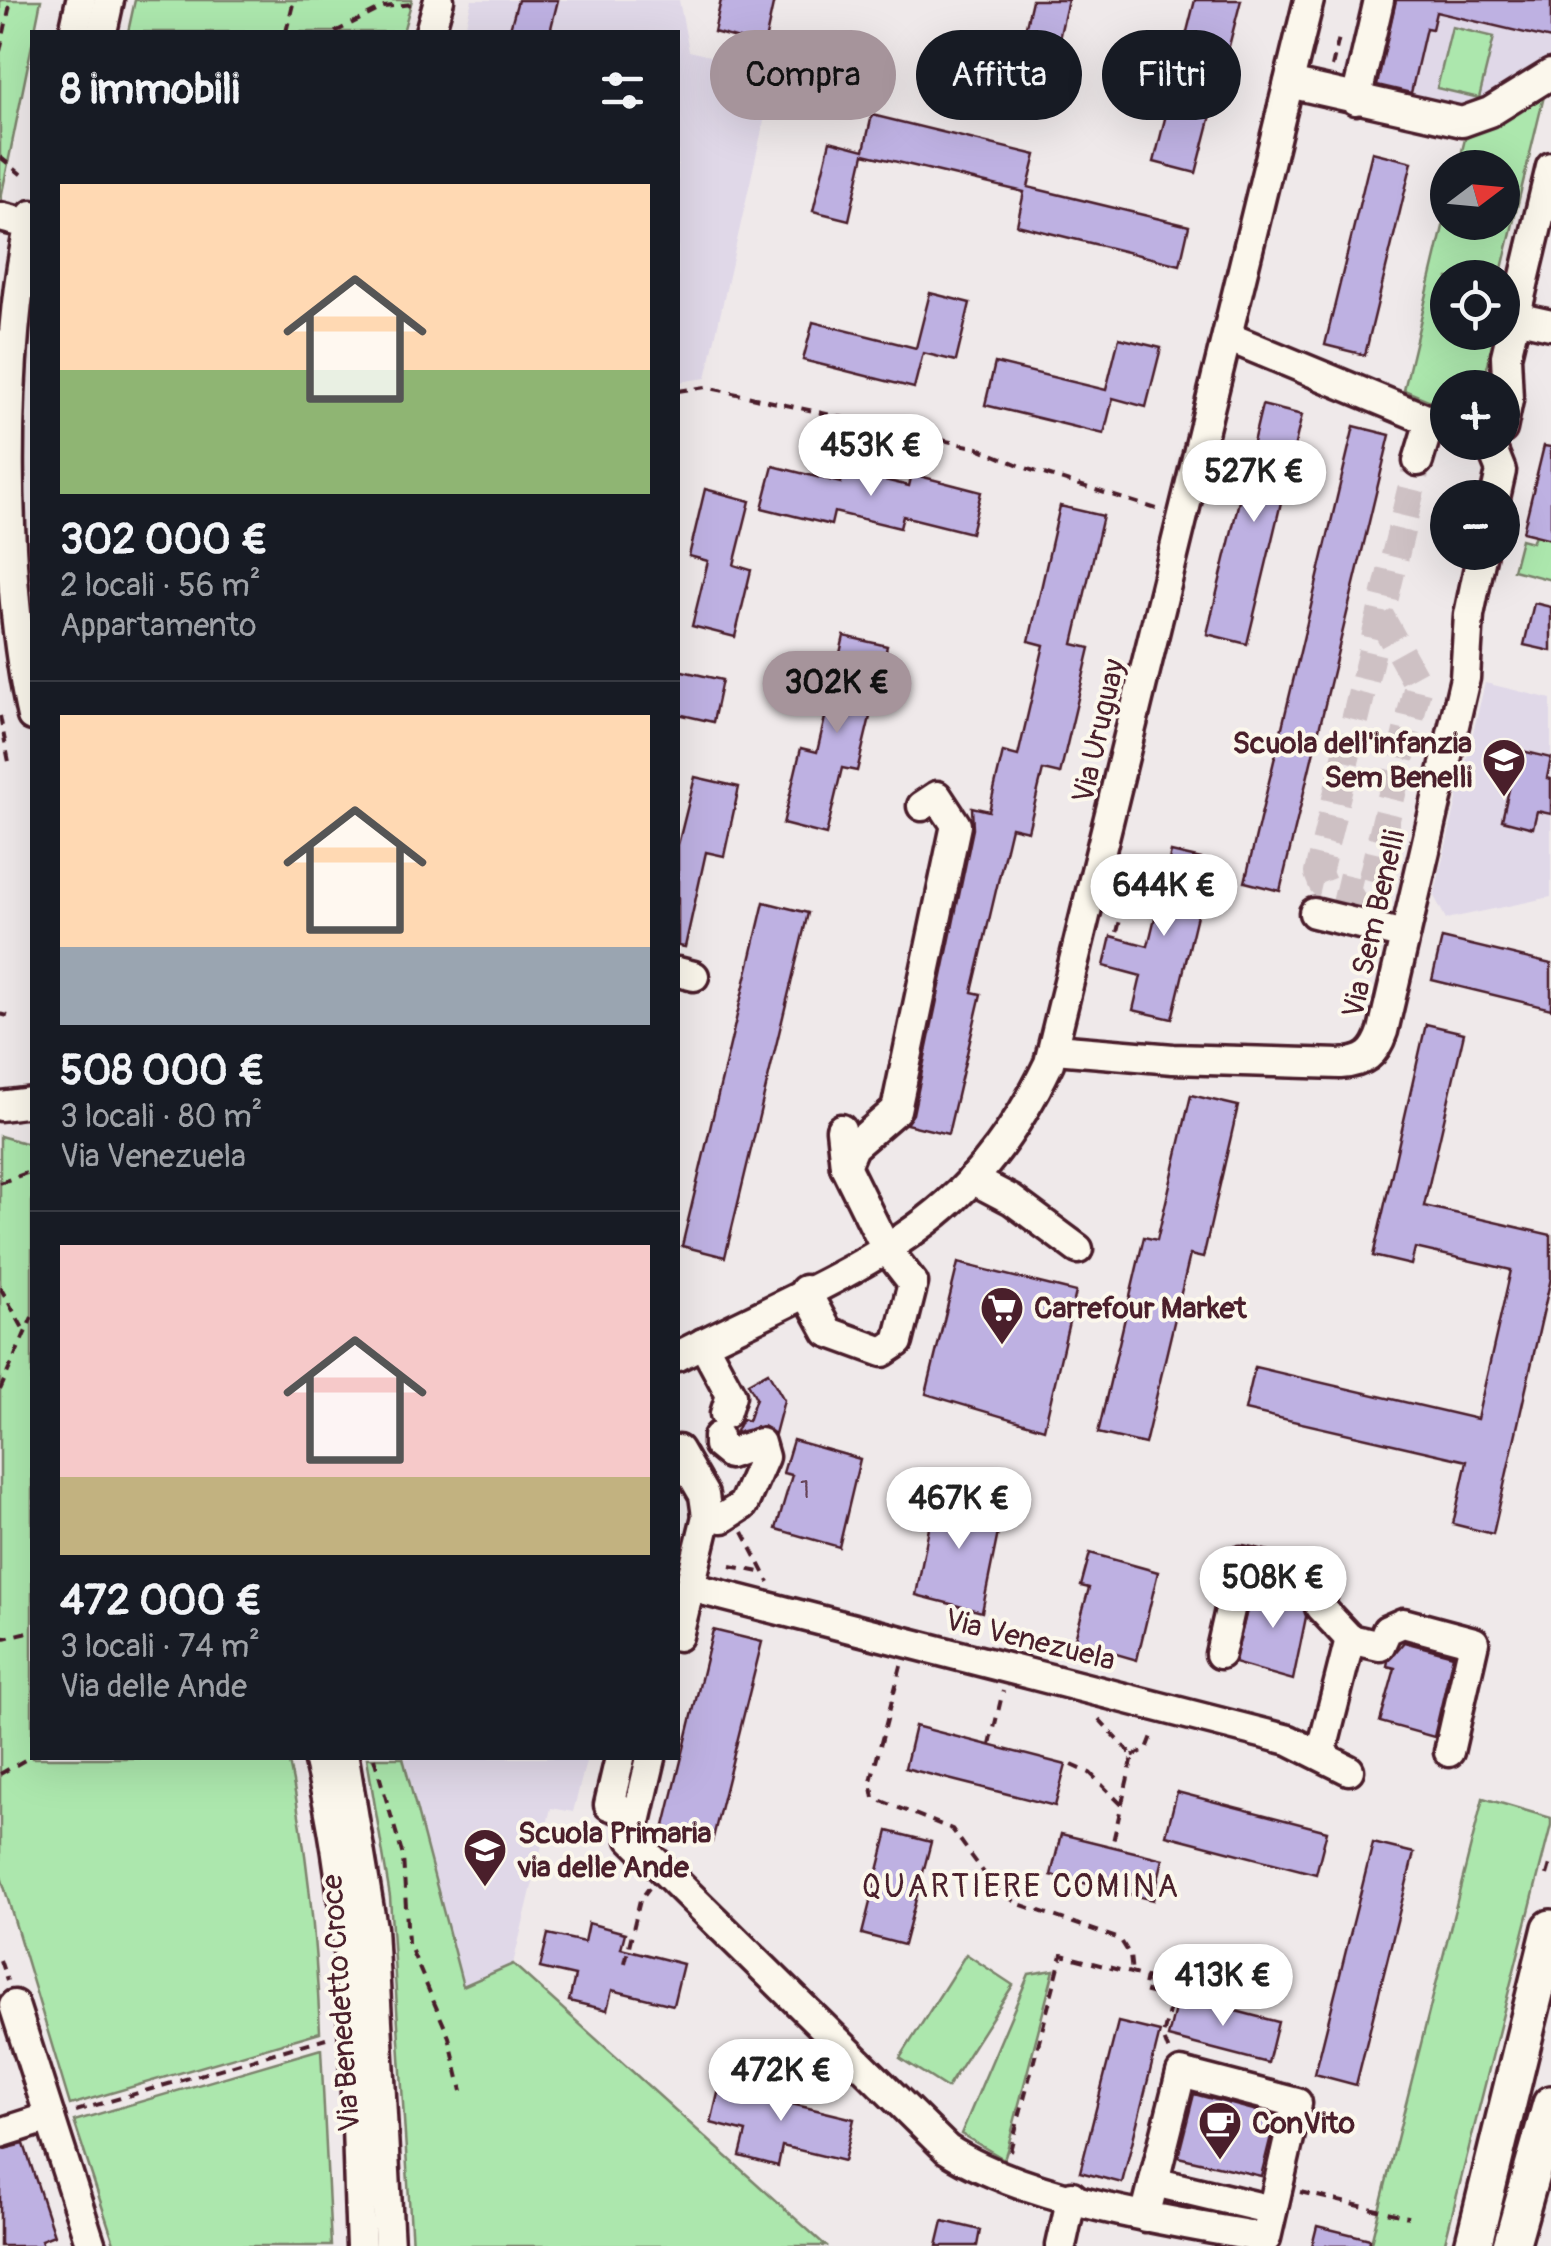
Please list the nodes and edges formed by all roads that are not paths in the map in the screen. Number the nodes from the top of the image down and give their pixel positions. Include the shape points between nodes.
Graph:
1 (81, 0) edge
2 (109, 0) edge
3 (1309, 0) edge
4 (1378, 0) edge
5 (74, 30) edge
6 (102, 30) edge
7 (1551, 74) edge
8 (1289, 84) junction
9 (1356, 100) junction
10 (1551, 167) edge
11 (0, 217) edge
12 (30, 222) edge
13 (30, 236) edge
14 (1520, 296) edge
15 (1520, 318) edge
16 (1551, 326) edge
17 (1228, 337) junction
18 (1430, 420) edge
19 (1430, 440) edge
20 (1418, 461) tunnel mouth
21 (1478, 570) edge
22 (30, 703) edge
23 (922, 806) dead end
24 (1314, 913) dead end
25 (1405, 935) junction
26 (1055, 1049) junction
27 (30, 1102) edge
28 (0, 1106) edge
29 (842, 1129) dead end
30 (845, 1166) junction
31 (972, 1178) junction
32 (885, 1247) junction
33 (1078, 1249) dead end
34 (805, 1290) junction
35 (703, 1342) junction
36 (680, 1355) edge
37 (680, 1453) edge
38 (707, 1516) junction
39 (690, 1586) junction
40 (680, 1628) edge
41 (1350, 1639) junction
42 (1220, 1654) dead end
43 (1448, 1752) dead end
44 (1321, 1754) junction
45 (318, 1760) edge
46 (344, 1760) edge
47 (619, 1760) edge
48 (651, 1760) edge
49 (1349, 1770) dead end
50 (637, 1815) junction
51 (1551, 1928) edge
52 (14, 2005) dead end
53 (1551, 2104) edge
54 (60, 2114) junction
55 (0, 2133) edge
56 (1154, 2182) junction
57 (1072, 2196) junction
58 (1280, 2200) junction
59 (1145, 2217) junction
60 (91, 2246) edge
61 (361, 2246) edge
62 (389, 2246) edge
63 (1061, 2246) edge
64 (1473, 2246) edge
65 (1511, 2246) edge

1 - 5 street
2 - 6 street
3 - 8 street, Via Uruguay
4 - 9 street
7 - 9 street via 1462,122
8 - 9 street
8 - 17 street, Via Uruguay
10 - 14 street
11 - 12 street
13 - 22 street via 9,445 16,610
15 - 16 street
17 - 18 street
17 - 26 street, Via Uruguay
19 - 20 street
21 - 25 street, Via Sem Benelli via 1465,678
23 - 30 street via 937,796 956,825 896,1110 853,1147
24 - 25 street
25 - 26 street, Via Sem Benelli via 1383,1031 1364,1060 1173,1059
26 - 31 street, Via Uruguay via 1023,1112
27 - 28 street
29 - 30 street
30 - 32 street
31 - 32 street, Via Uruguay via 944,1207
31 - 33 street
32 - 34 street, Via Uruguay
32 - 34 street via 913,1283 898,1342 883,1352 828,1332
34 - 35 street, Via Uruguay
35 - 36 street, Via Uruguay
35 - 38 street via 731,1395 718,1445 730,1454 760,1443 764,1458 742,1505 723,1518
37 - 38 street via 704,1495
38 - 39 street
39 - 40 street
39 - 44 street, Via Venezuela via 1289,1740
41 - 42 street via 1320,1608 1325,1581 1241,1561
41 - 43 street via 1380,1646 1387,1630 1403,1623 1474,1642
41 - 44 street
44 - 49 street, Via Venezuela
45 - 61 street, Via Benedetto Croce via 348,1946
46 - 62 street, Via Benedetto Croce via 372,1928
47 - 50 street via 608,1801
48 - 50 street
50 - 57 street via 632,1839 948,2149 979,2169
51 - 64 main road
52 - 54 street
53 - 65 main road
54 - 55 street
54 - 60 street
56 - 58 street
56 - 58 street via 1180,2073 1297,2103
56 - 59 street
57 - 59 street
57 - 63 street
58 - 59 street via 1266,2238

